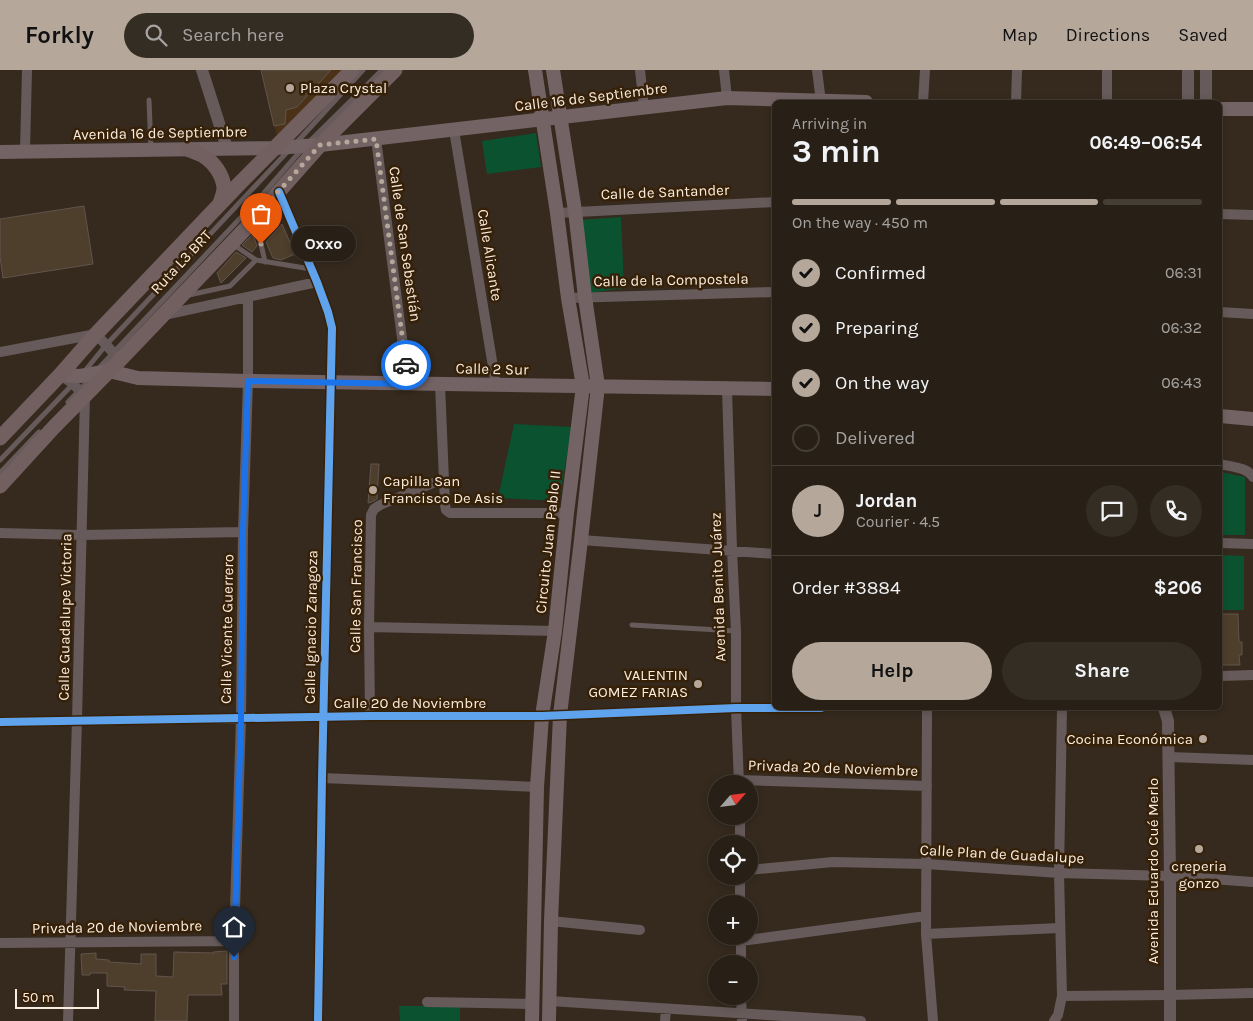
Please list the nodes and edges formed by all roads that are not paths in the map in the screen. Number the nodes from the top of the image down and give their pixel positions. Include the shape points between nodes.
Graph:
1 (28, 70) edge
2 (202, 70) edge
3 (352, 70) edge
4 (363, 70) edge
5 (382, 70) edge
6 (395, 70) edge
7 (535, 70) edge
8 (553, 70) edge
9 (640, 70) edge
10 (724, 70) edge
11 (817, 70) edge
12 (925, 70) edge
13 (1017, 70) edge
14 (1107, 70) edge
15 (1188, 70) edge
16 (1206, 70) edge
17 (727, 98) junction
18 (149, 100) dead end
19 (774, 100) edge
20 (821, 100) edge
21 (923, 100) edge
22 (1016, 100) edge
23 (1107, 100) edge
24 (1188, 100) edge
25 (1206, 100) edge
26 (644, 107) junction
27 (1222, 109) edge
28 (1253, 110) edge
29 (560, 118) junction
30 (542, 119) junction
31 (454, 130) junction
32 (376, 139) junction
33 (306, 146) junction
34 (227, 148) junction
35 (274, 148) junction
36 (187, 149) junction
37 (151, 150) junction
38 (26, 151) junction
39 (0, 152) edge
40 (279, 192) junction
41 (772, 202) edge
42 (219, 206) junction
43 (575, 211) junction
44 (557, 213) junction
45 (1222, 214) edge
46 (1253, 215) edge
47 (253, 220) junction
48 (232, 243) junction
49 (256, 260) junction
50 (265, 262) junction
51 (311, 269) junction
52 (317, 282) junction
53 (772, 292) edge
54 (181, 296) junction
55 (248, 297) junction
56 (585, 297) junction
57 (568, 298) junction
58 (1222, 312) edge
59 (1253, 314) edge
60 (163, 316) junction
61 (0, 352) edge
62 (109, 353) junction
63 (60, 374) junction
64 (248, 381) junction
65 (330, 383) junction
66 (82, 384) junction
67 (408, 384) junction
68 (440, 384) junction
69 (496, 385) junction
70 (583, 386) junction
71 (598, 386) junction
72 (727, 388) junction
73 (772, 389) edge
74 (66, 404) dead end
75 (1222, 416) edge
76 (1253, 419) edge
77 (46, 425) dead end
78 (0, 438) edge
79 (0, 460) edge
80 (1222, 464) edge
81 (0, 473) edge
82 (1253, 477) edge
83 (443, 479) junction
84 (0, 486) edge
85 (567, 513) junction
86 (243, 532) junction
87 (0, 533) edge
88 (82, 535) junction
89 (581, 540) junction
90 (1222, 543) edge
91 (1253, 544) edge
92 (732, 550) junction
93 (772, 554) edge
94 (632, 625) dead end
95 (369, 627) junction
96 (554, 631) junction
97 (736, 631) junction
98 (1253, 675) edge
99 (1222, 676) edge
100 (736, 708) junction
101 (772, 708) edge
102 (927, 710) edge
103 (1062, 710) edge
104 (1165, 710) edge
105 (1171, 710) edge
106 (560, 715) junction
107 (370, 716) junction
108 (542, 716) junction
109 (323, 717) junction
110 (241, 718) junction
111 (78, 720) junction
112 (1168, 721) junction
113 (0, 722) edge
114 (1168, 757) junction
115 (1253, 760) edge
116 (739, 775) edge
117 (322, 778) junction
118 (758, 782) edge
119 (927, 786) junction
120 (537, 787) junction
121 (926, 864) junction
122 (758, 869) edge
123 (1059, 873) junction
124 (1170, 876) junction
125 (1253, 882) edge
126 (926, 916) junction
127 (551, 921) junction
128 (1059, 928) junction
129 (640, 930) dead end
130 (926, 934) junction
131 (758, 937) edge
132 (234, 941) junction
133 (71, 942) junction
134 (0, 943) edge
135 (1253, 993) edge
136 (1170, 995) junction
137 (1062, 996) junction
138 (550, 1001) junction
139 (427, 1002) dead end
140 (532, 1004) junction
141 (666, 1009) junction
142 (742, 1017) edge
143 (834, 1020) edge
144 (68, 1021) edge
145 (234, 1021) edge
146 (318, 1021) edge
147 (532, 1021) edge
148 (550, 1021) edge
149 (665, 1021) edge
150 (861, 1021) edge
151 (933, 1021) edge
152 (1054, 1021) edge
153 (1170, 1021) edge

1 - 38 street
2 - 34 street
3 - 35 main road
4 - 33 lane
5 - 33 lane, Ruta L3 BRT
6 - 33 main road
7 - 30 main road, Circuito Juan Pablo II
8 - 29 main road, Circuito Juan Pablo II
9 - 26 street
10 - 17 street
11 - 20 street
12 - 21 street
13 - 22 street
14 - 23 street
15 - 24 street
16 - 25 street
17 - 19 main road, Calle 16 de Septiembre
17 - 26 main road, Calle 16 de Septiembre
18 - 37 lane
26 - 29 main road, Calle 16 de Septiembre
27 - 28 main road
29 - 30 main road, Calle 16 de Septiembre
29 - 43 main road, Circuito Juan Pablo II
30 - 31 main road, Calle 16 de Septiembre
30 - 44 main road, Circuito Juan Pablo II
31 - 32 main road, Calle 16 de Septiembre
31 - 69 street, Calle Alicante
32 - 33 main road, Calle 16 de Septiembre
32 - 67 street, Calle de San Sebastián
33 - 35 main road, Avenida 16 de Septiembre
33 - 40 main road
33 - 62 lane
33 - 62 lane, Ruta L3 BRT
34 - 35 main road, Avenida 16 de Septiembre
34 - 36 main road, Avenida 16 de Septiembre
35 - 42 main road
36 - 37 main road, Avenida 16 de Septiembre
36 - 42 main road via 203,156 220,175 224,188
37 - 38 main road, Avenida 16 de Septiembre
38 - 39 main road, Avenida 16 de Septiembre
40 - 47 main road
40 - 51 street, Calle Ignacio Zaragoza
41 - 43 street, Calle de Santander
42 - 62 main road
43 - 44 street, Calle de Santander
43 - 56 main road, Circuito Juan Pablo II
44 - 57 main road, Circuito Juan Pablo II
45 - 46 street
47 - 48 main road
47 - 50 lane
48 - 49 lane
48 - 54 main road
49 - 50 lane
49 - 54 lane via 230,286
50 - 51 lane
51 - 52 street, Calle Ignacio Zaragoza
52 - 55 street
52 - 65 street, Calle Ignacio Zaragoza via 332,328
53 - 56 street, Calle de la Compostela
54 - 60 main road
55 - 60 street
55 - 64 street, Calle Vicente Guerrero
56 - 57 street, Calle de la Compostela
56 - 71 main road, Circuito Juan Pablo II
57 - 70 main road, Circuito Juan Pablo II
58 - 59 street
60 - 62 main road
61 - 62 street
62 - 63 main road
62 - 64 main road, Calle 2 Sur via 138,378
62 - 66 main road
62 - 66 main road, Calle 2 Sur
62 - 66 lane
63 - 66 main road, Calle 2 Sur
63 - 78 main road
64 - 65 main road, Calle 2 Sur
64 - 86 street, Calle Vicente Guerrero
65 - 67 main road, Calle 2 Sur
65 - 109 street, Calle Ignacio Zaragoza
66 - 74 lane
66 - 79 lane
66 - 84 main road
66 - 88 street, Calle Guadalupe Victoria
67 - 68 main road, Calle 2 Sur
68 - 69 main road, Calle 2 Sur
68 - 83 street
69 - 70 main road, Calle 2 Sur
70 - 71 main road, Calle 2 Sur
70 - 85 main road, Circuito Juan Pablo II
71 - 72 main road, Calle 2 Sur
71 - 89 main road, Circuito Juan Pablo II
72 - 73 main road, Calle 2 Sur
72 - 92 street, Avenida Benito Juárez
75 - 76 main road
77 - 81 lane
80 - 82 street via 1245,470
83 - 85 street via 446,510 450,513
83 - 95 street, Calle San Francisco via 374,509 371,515
85 - 96 main road, Circuito Juan Pablo II
86 - 88 street
86 - 110 street, Calle Vicente Guerrero
87 - 88 street
88 - 111 street, Calle Guadalupe Victoria
89 - 92 street
89 - 106 main road, Circuito Juan Pablo II
90 - 91 street
92 - 93 street
92 - 97 street, Avenida Benito Juárez
94 - 97 lane
95 - 96 street
95 - 107 street, Calle San Francisco
96 - 108 main road, Circuito Juan Pablo II
97 - 100 street, Avenida Benito Juárez
98 - 99 street
100 - 101 street, Calle 20 de Noviembre
100 - 106 street, Calle 20 de Noviembre
100 - 116 street, Avenida Benito Juárez
102 - 119 street
103 - 123 street
104 - 112 street, Avenida Eduardo Cué Merlo
105 - 112 street, Avenida Eduardo Cué Merlo
106 - 108 street, Calle 20 de Noviembre
106 - 127 main road, Circuito Juan Pablo II
107 - 108 street, Calle 20 de Noviembre
107 - 109 street, Calle 20 de Noviembre
108 - 120 main road, Circuito Juan Pablo II
109 - 110 street, Calle 20 de Noviembre
109 - 117 street, Calle Ignacio Zaragoza
110 - 111 street, Calle 20 de Noviembre
110 - 132 street, Calle Vicente Guerrero
111 - 113 street, Calle 20 de Noviembre
111 - 133 street, Calle Guadalupe Victoria
112 - 114 street, Avenida Eduardo Cué Merlo
114 - 115 street
114 - 124 street, Avenida Eduardo Cué Merlo
117 - 120 street
117 - 146 street, Calle Ignacio Zaragoza
118 - 119 street, Privada 20 de Noviembre
119 - 121 street
120 - 140 main road, Circuito Juan Pablo II
121 - 122 street, Calle Plan de Guadalupe via 833,862
121 - 123 street, Calle Plan de Guadalupe
121 - 126 street
123 - 124 street, Calle Plan de Guadalupe
123 - 128 street
124 - 125 street, Calle Plan de Guadalupe
124 - 136 street, Avenida Eduardo Cué Merlo
126 - 130 street
126 - 131 street
127 - 129 street
127 - 138 main road, Circuito Juan Pablo II
128 - 130 street
128 - 137 street
130 - 151 street
132 - 133 street, Privada 20 de Noviembre
132 - 145 street, Calle Vicente Guerrero via 231,1005
133 - 134 street, Privada 20 de Noviembre
133 - 144 street, Calle Guadalupe Victoria
135 - 136 street
136 - 137 street
136 - 153 street, Avenida Eduardo Cué Merlo
137 - 152 street
138 - 141 street
138 - 148 main road, Circuito Juan Pablo II
139 - 140 street
140 - 147 main road, Circuito Juan Pablo II
141 - 142 street
141 - 149 street
142 - 143 street
143 - 150 street

